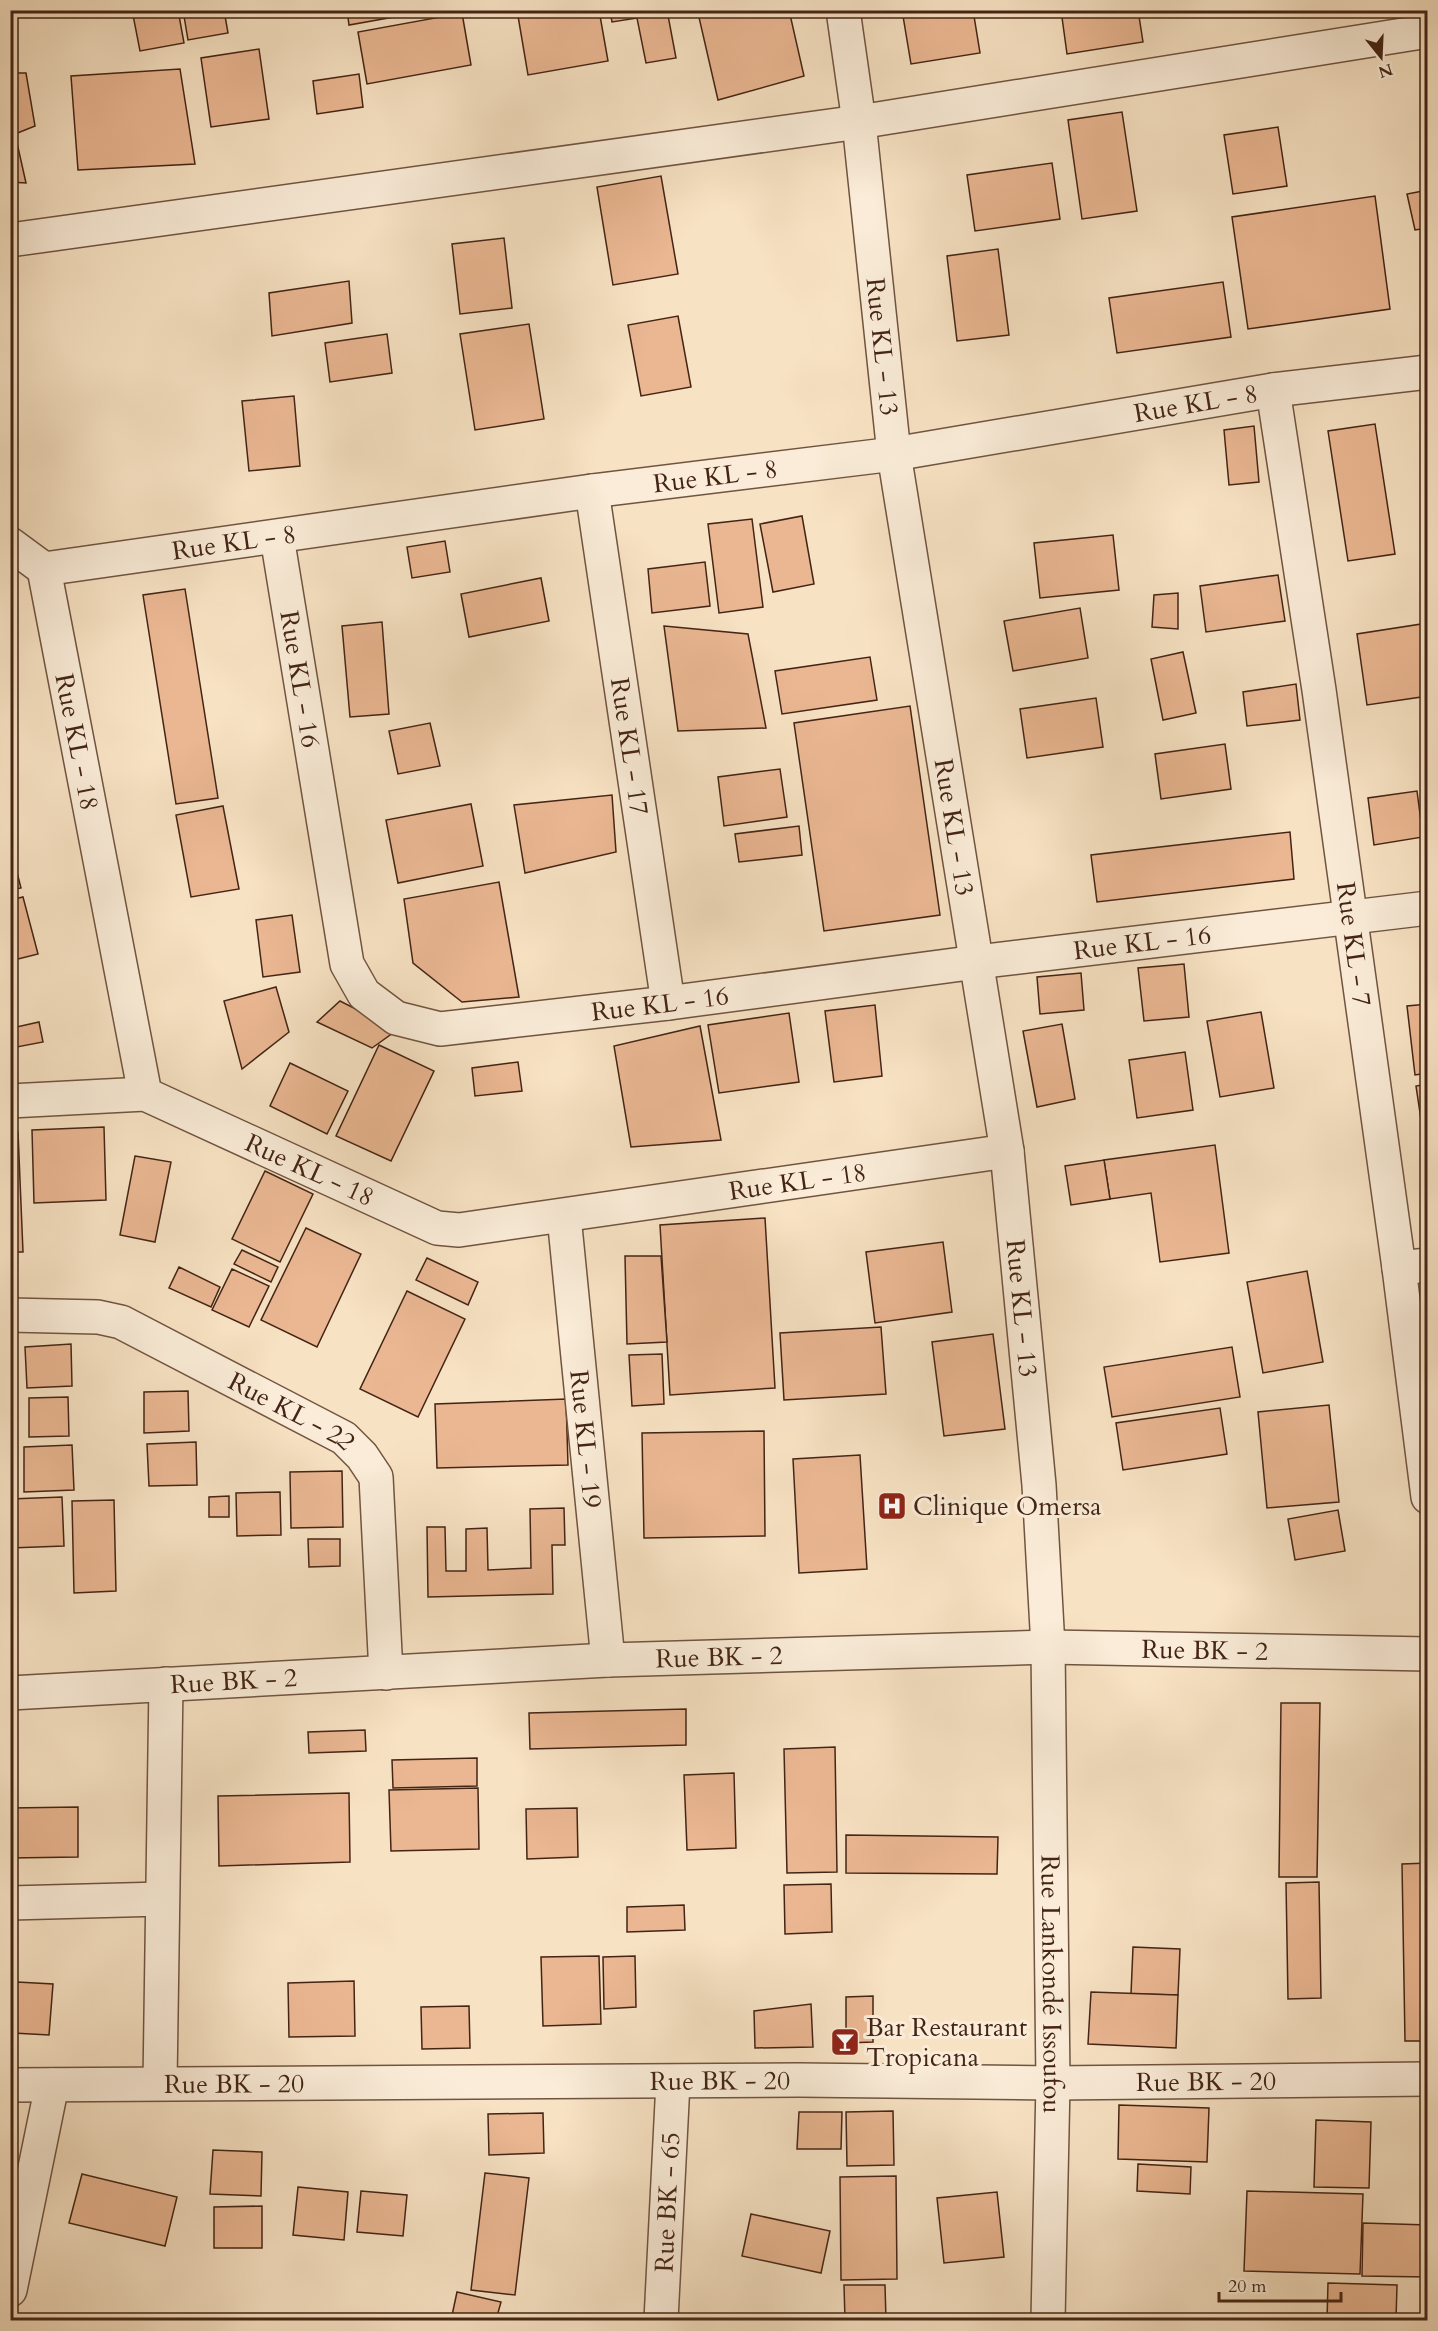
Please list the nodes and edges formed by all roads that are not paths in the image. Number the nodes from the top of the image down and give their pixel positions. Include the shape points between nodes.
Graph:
1 (843, 10) edge
2 (1428, 31) edge
3 (859, 122) junction
4 (10, 240) edge
5 (1428, 372) edge
6 (1273, 390) junction
7 (894, 454) junction
8 (592, 490) junction
9 (277, 537) junction
10 (10, 544) edge
11 (44, 569) junction
12 (1428, 908) edge
13 (1350, 919) junction
14 (977, 962) junction
15 (668, 1003) junction
16 (145, 1094) junction
17 (10, 1101) edge
18 (1007, 1151) junction
19 (564, 1216) junction
20 (1413, 1267) edge
21 (10, 1315) edge
22 (1428, 1497) edge
23 (1048, 1647) junction
24 (1428, 1654) edge
25 (608, 1660) junction
26 (386, 1673) junction
27 (166, 1684) junction
28 (10, 1693) edge
29 (162, 1899) junction
30 (10, 1903) edge
31 (1428, 2079) edge
32 (673, 2082) junction
33 (160, 2083) junction
34 (1053, 2083) junction
35 (10, 2085) edge
36 (52, 2085) junction
37 (10, 2290) edge
38 (661, 2320) edge
39 (1048, 2320) edge

1 - 3 street, Rue KL - 13
2 - 3 street
3 - 4 street
3 - 7 street, Rue KL - 13
5 - 6 street, Rue KL - 8
6 - 7 street, Rue KL - 8
6 - 13 street, Rue KL - 7
7 - 8 street, Rue KL - 8
7 - 14 street, Rue KL - 13
8 - 9 street, Rue KL - 8
8 - 15 street, Rue KL - 17
9 - 11 street, Rue KL - 8
9 - 15 street, Rue KL - 16 via 347,964 364,994 396,1018 441,1029
10 - 11 street
11 - 16 street, Rue KL - 18
12 - 13 street, Rue KL - 16
13 - 14 street, Rue KL - 16
13 - 20 street, Rue KL - 7
14 - 15 street, Rue KL - 16
14 - 18 street, Rue KL - 13
16 - 17 street
16 - 19 street, Rue KL - 18 via 437,1228 459,1230
18 - 19 street, Rue KL - 18
18 - 23 street, Rue KL - 13 via 1039,1485
19 - 25 street, Rue KL - 19
20 - 22 street, Rue KL - 7
21 - 26 street, Rue KL - 22 via 98,1317 121,1322 344,1438 376,1477
23 - 24 street, Rue BK - 2
23 - 25 street, Rue BK - 2
23 - 34 street, Rue Lankondé Issoufou
25 - 26 street, Rue BK - 2
26 - 27 street, Rue BK - 2
27 - 28 street, Rue BK - 2
27 - 29 street
29 - 30 street
29 - 33 street
31 - 34 street, Rue BK - 20
32 - 33 street, Rue BK - 20
32 - 34 street, Rue BK - 20
32 - 38 street, Rue BK - 65
33 - 36 street, Rue BK - 20
34 - 39 street, Rue Lankondé Issoufou
35 - 36 street, Rue BK - 20
36 - 37 street

